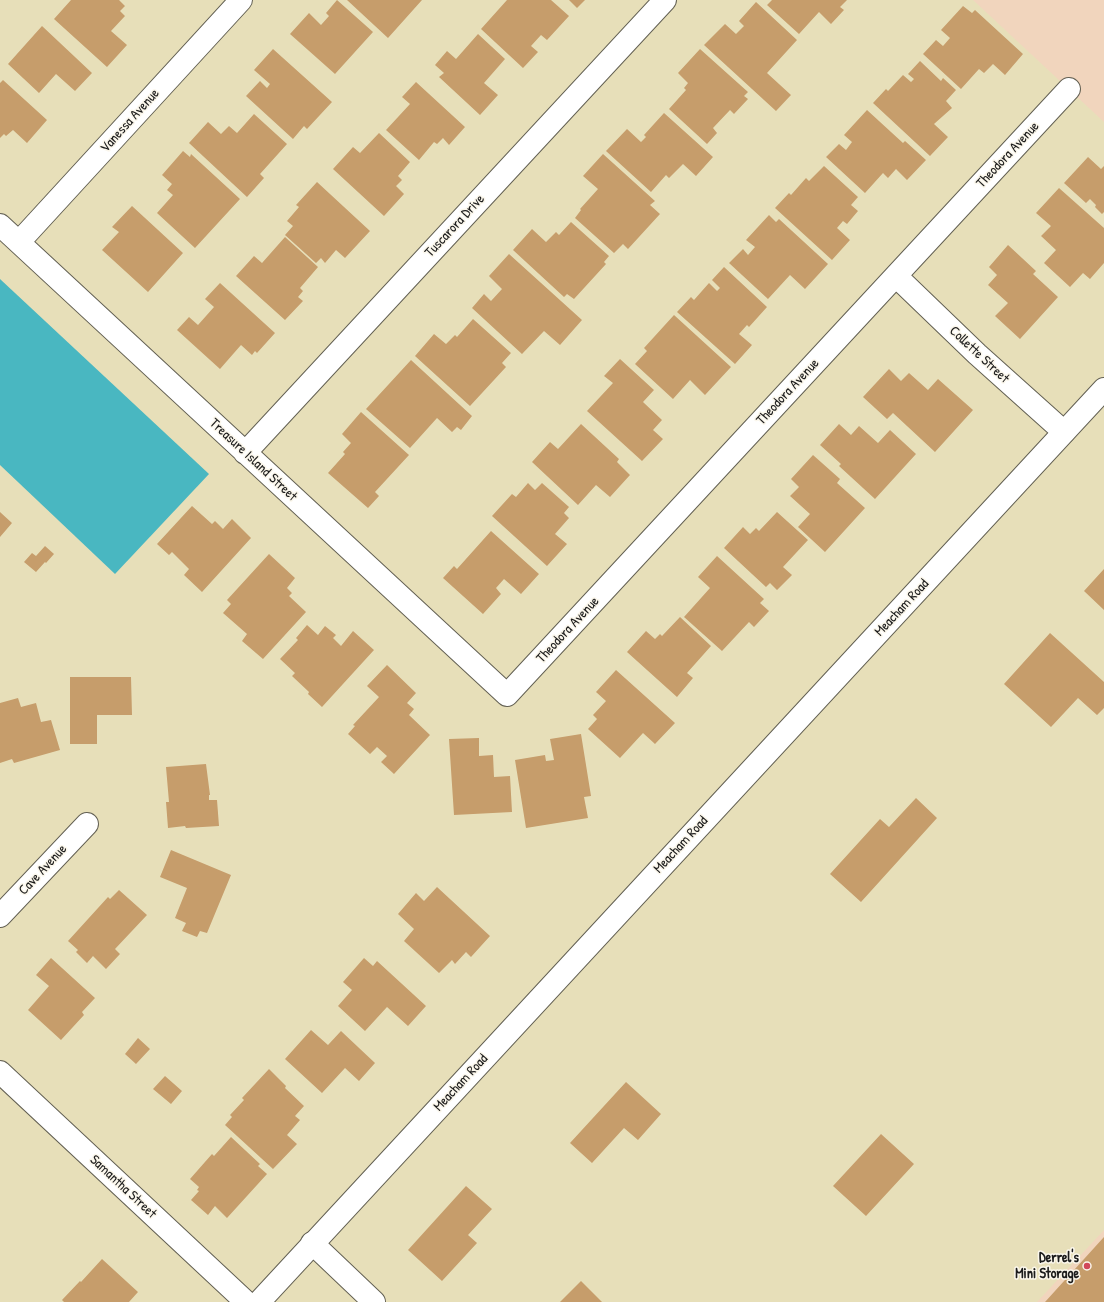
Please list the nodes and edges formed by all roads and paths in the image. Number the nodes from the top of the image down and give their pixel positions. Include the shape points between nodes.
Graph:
1 (241, 0) edge
2 (665, 0) edge
3 (1069, 89) dead end
4 (0, 225) edge
5 (19, 242) junction
6 (896, 276) junction
7 (1104, 389) edge
8 (1064, 432) junction
9 (245, 453) junction
10 (507, 695) joint
11 (86, 824) dead end
12 (0, 916) edge
13 (0, 1072) edge
14 (312, 1243) junction
15 (246, 1302) edge
16 (259, 1302) edge
17 (374, 1302) edge

1 - 5 street, Vanessa Avenue
2 - 9 street, Tuscarora Drive
3 - 6 street, Theodora Avenue
4 - 5 street, Treasure Island Street
5 - 9 street, Treasure Island Street
6 - 8 street, Collette Street via 977,354
6 - 10 street, Theodora Avenue
7 - 8 street, Meacham Road
8 - 14 street, Meacham Road
9 - 10 street, Treasure Island Street
11 - 12 street, Cave Avenue
13 - 15 street, Samantha Street
14 - 16 street, Meacham Road
14 - 17 street

